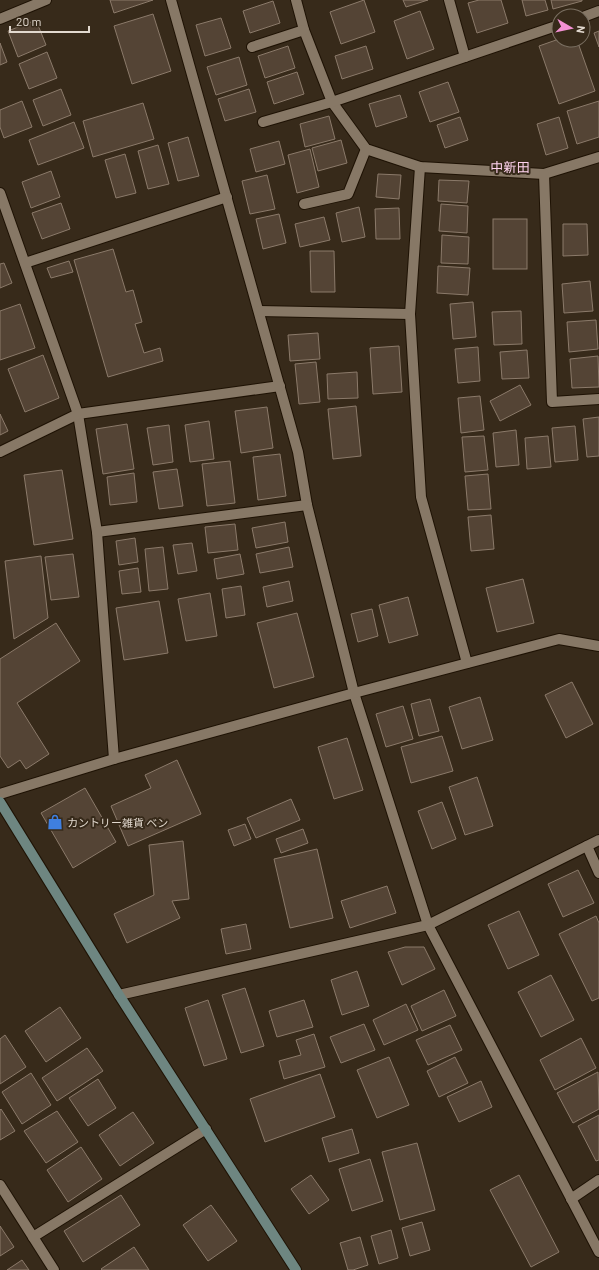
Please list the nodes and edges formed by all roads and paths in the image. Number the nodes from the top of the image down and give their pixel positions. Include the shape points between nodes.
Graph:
1 (46, 0) edge
2 (171, 0) edge
3 (296, 0) edge
4 (448, 0) edge
5 (0, 19) edge
6 (551, 28) edge
7 (304, 30) junction
8 (252, 47) dead end
9 (465, 57) junction
10 (332, 102) junction
11 (263, 122) dead end
12 (366, 149) junction
13 (599, 157) edge
14 (420, 166) junction
15 (544, 174) junction
16 (0, 194) edge
17 (227, 197) junction
18 (304, 204) dead end
19 (25, 264) junction
20 (259, 311) junction
21 (410, 314) junction
22 (280, 386) junction
23 (599, 399) edge
24 (78, 414) junction
25 (0, 452) edge
26 (307, 505) junction
27 (97, 532) junction
28 (599, 646) edge
29 (467, 663) junction
30 (354, 693) junction
31 (114, 759) junction
32 (0, 794) edge
33 (0, 802) edge
34 (599, 840) edge
35 (587, 846) junction
36 (599, 873) edge
37 (428, 925) junction
38 (119, 995) junction
39 (206, 1129) junction
40 (599, 1180) edge
41 (0, 1185) edge
42 (571, 1199) junction
43 (33, 1237) junction
44 (599, 1252) edge
45 (54, 1270) edge
46 (296, 1270) edge

1 - 5 street
2 - 17 street
3 - 7 street
4 - 9 street
6 - 9 street
7 - 8 street
7 - 10 street
9 - 10 street
10 - 11 street
10 - 12 street
12 - 14 street
12 - 18 street via 348,194
13 - 15 street
14 - 15 street
14 - 21 street
15 - 23 street via 552,402
16 - 19 street
17 - 19 street
17 - 20 street
19 - 24 street
20 - 21 street
20 - 22 street
21 - 29 street via 421,497
22 - 24 street
22 - 26 street via 298,452
24 - 25 street
24 - 27 street
26 - 27 street
26 - 30 street
27 - 31 street
28 - 29 street via 559,639
29 - 30 street
30 - 31 street
30 - 37 street
31 - 32 street
33 - 38 street
34 - 35 street
35 - 36 street
35 - 37 street
37 - 38 street
37 - 42 street
38 - 39 street
39 - 43 street
39 - 46 street
40 - 42 street
41 - 43 street
42 - 44 street
43 - 45 street

